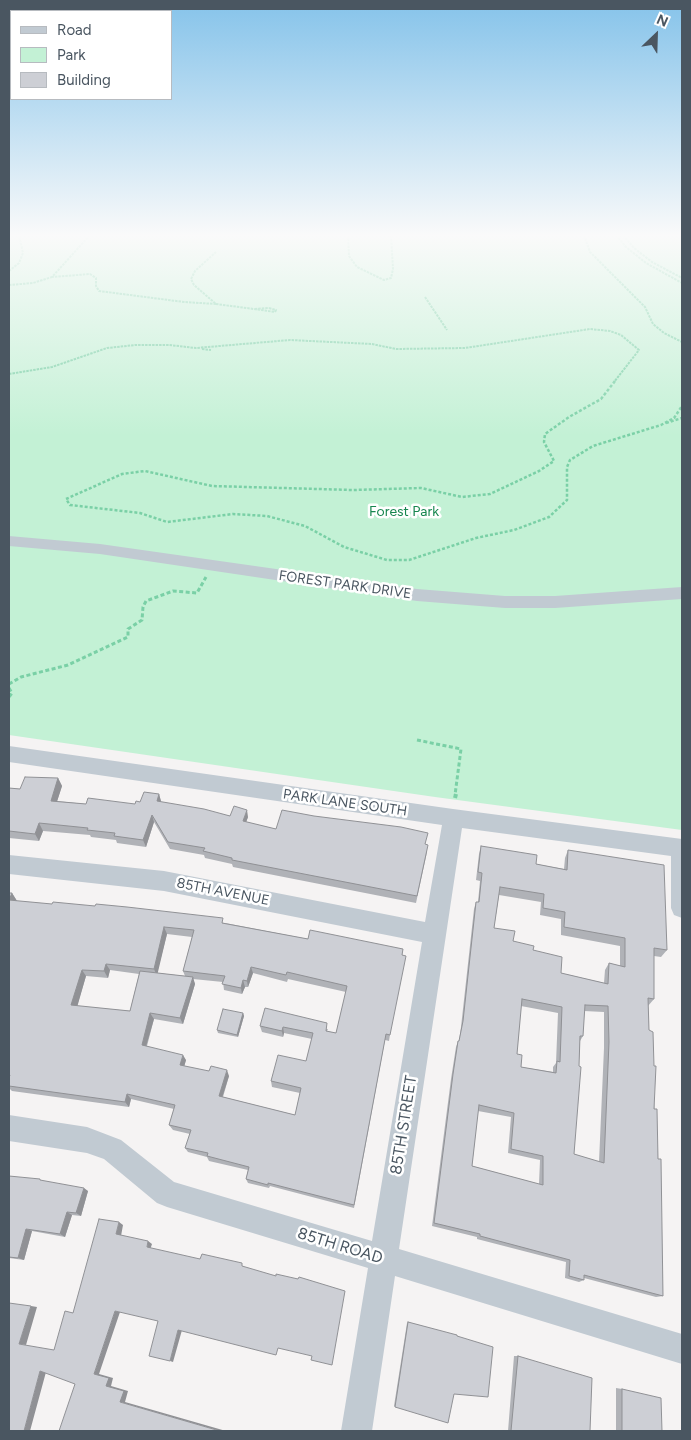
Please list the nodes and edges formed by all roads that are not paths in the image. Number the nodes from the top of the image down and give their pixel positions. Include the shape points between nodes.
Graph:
1 (9, 542) edge
2 (682, 593) edge
3 (9, 754) edge
4 (454, 808) junction
5 (682, 848) edge
6 (9, 864) edge
7 (682, 908) edge
8 (435, 934) junction
9 (9, 1128) edge
10 (383, 1259) junction
11 (682, 1349) edge
12 (356, 1431) edge

1 - 2 street, FOREST PARK DRIVE via 100,549 417,595 505,602 607,600
3 - 4 street, PARK LANE SOUTH
4 - 5 street, PARK LANE SOUTH
4 - 8 street, 85TH STREET
5 - 7 street
6 - 8 street, 85TH AVENUE via 164,881
8 - 10 street, 85TH STREET
9 - 10 street, 85TH ROAD via 87,1140 112,1149 167,1193
10 - 11 street, 85TH ROAD
10 - 12 street, 85TH STREET

